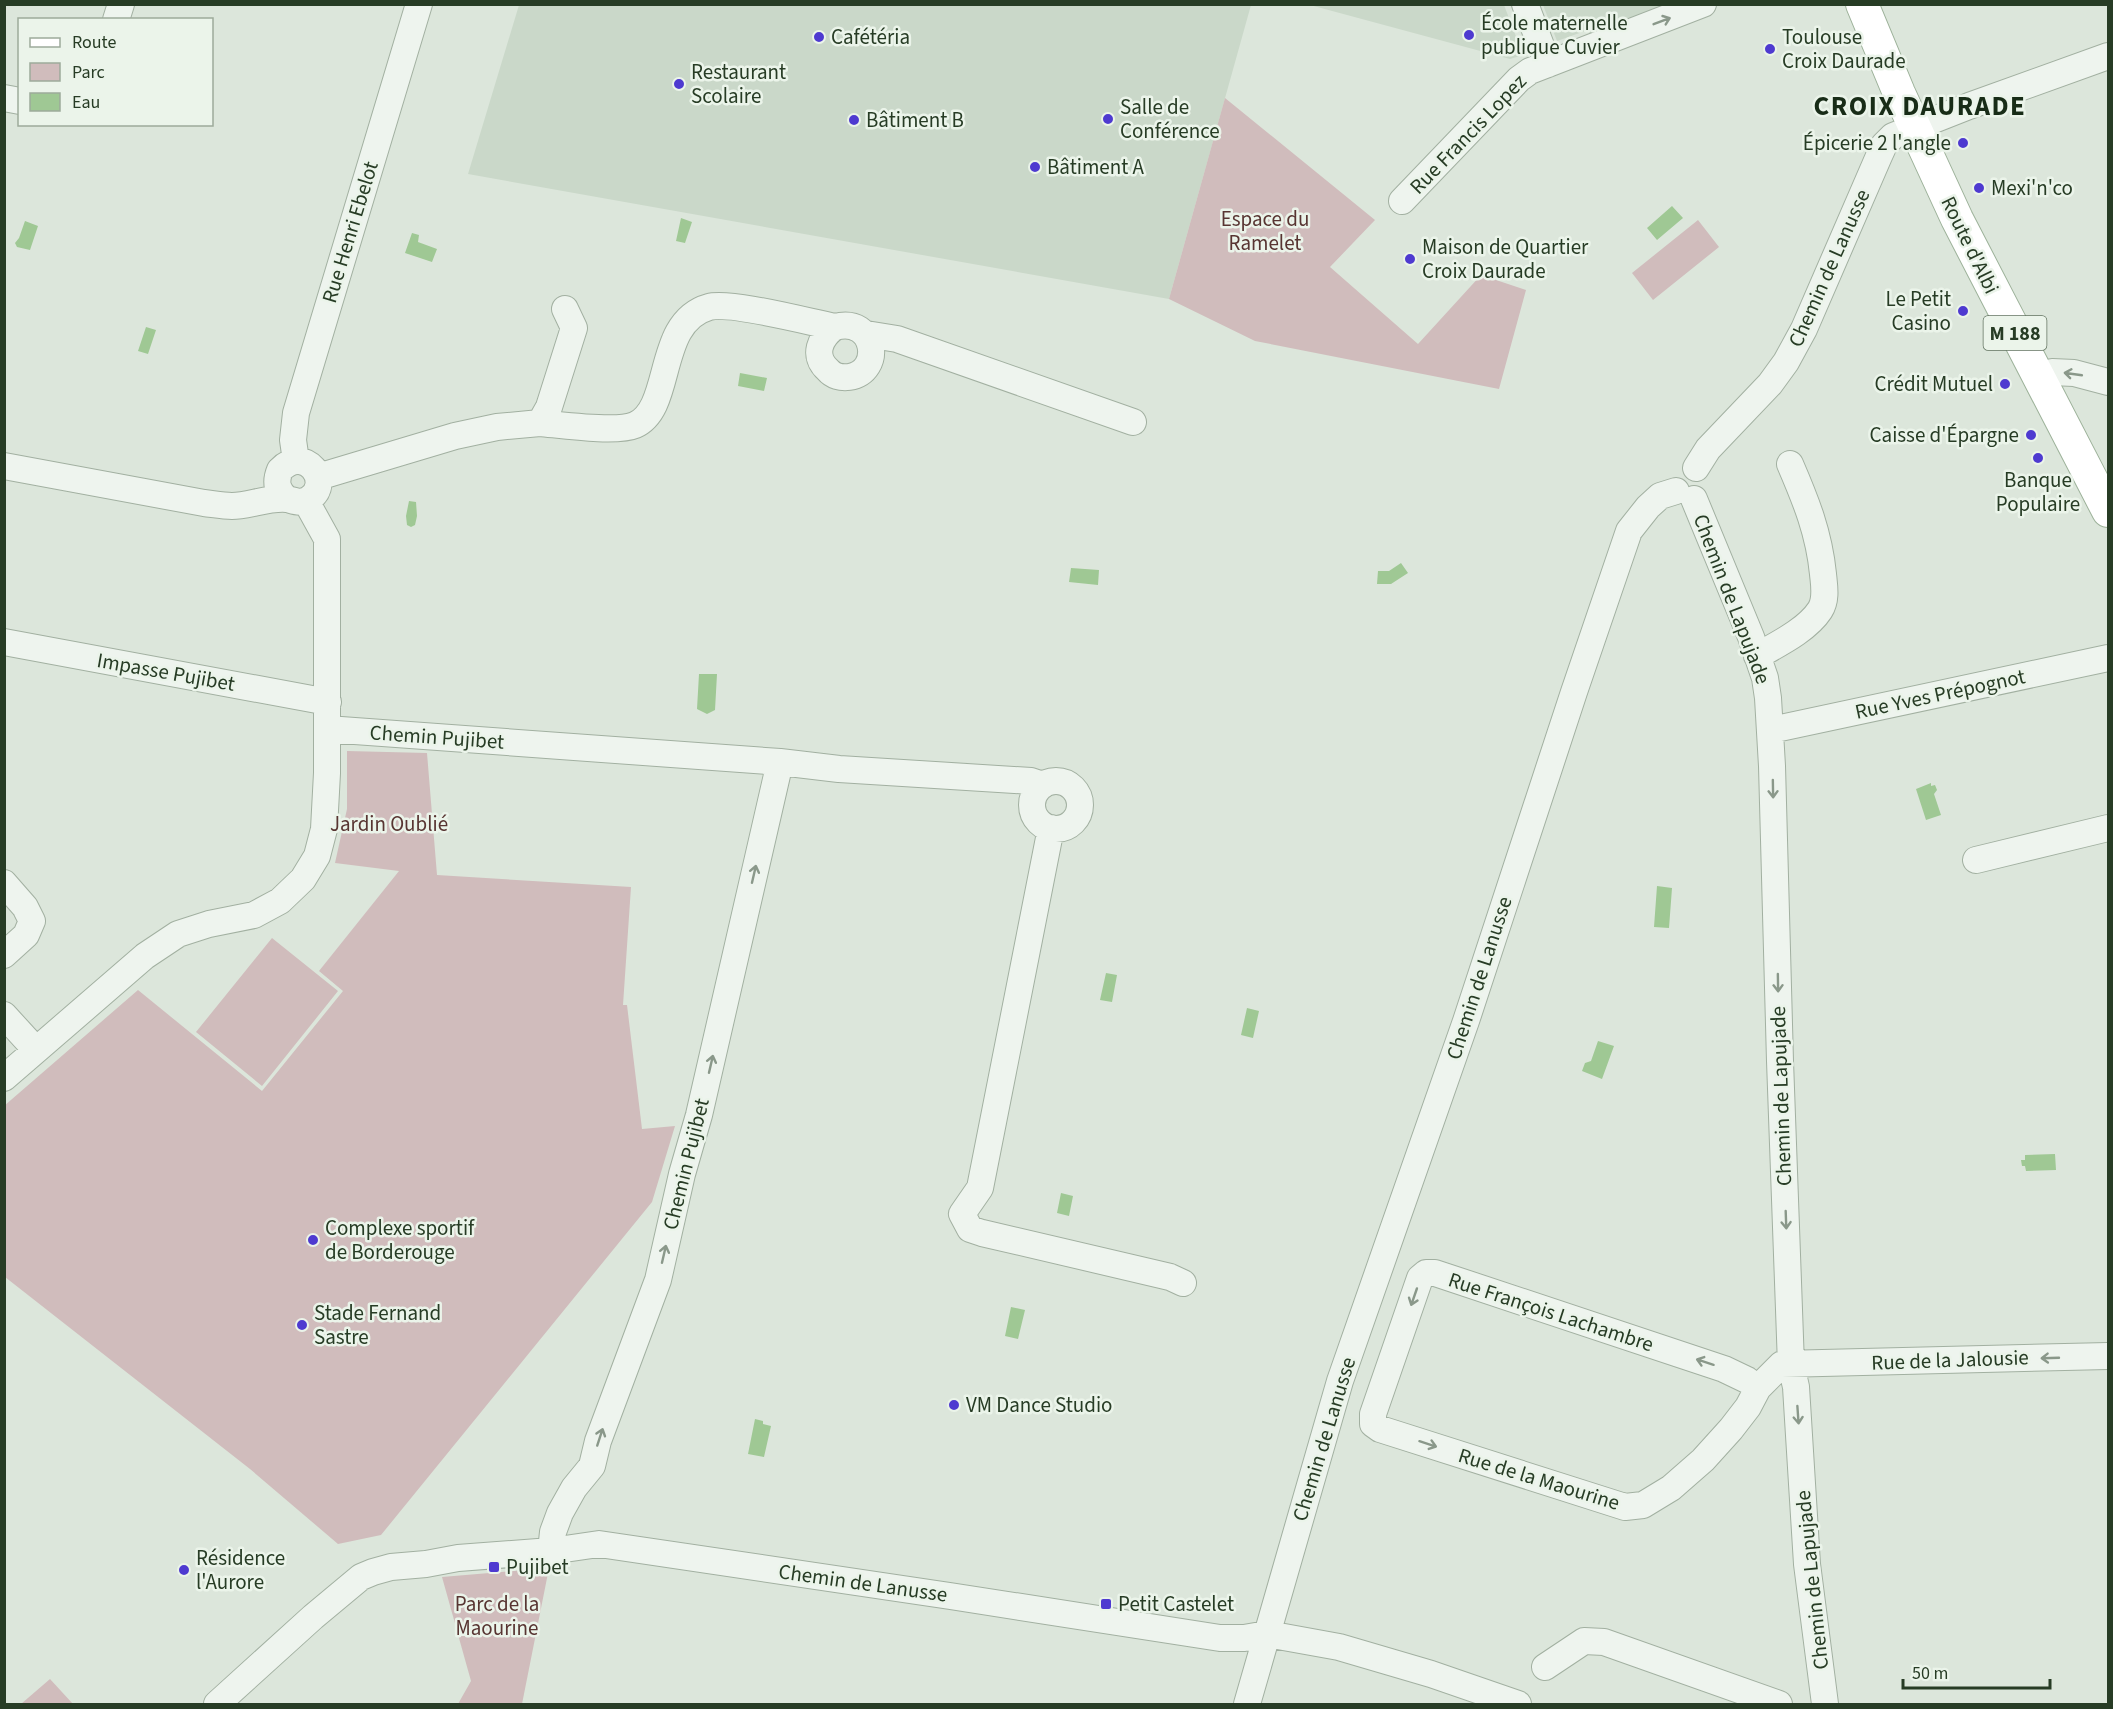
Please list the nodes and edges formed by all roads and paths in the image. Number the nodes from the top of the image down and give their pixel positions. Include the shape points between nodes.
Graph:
1 (419, 4) edge
2 (1525, 4) edge
3 (1703, 4) edge
4 (1862, 4) edge
5 (2109, 56) edge
6 (1548, 64) junction
7 (1915, 127) junction
8 (1402, 201) dead end
9 (565, 309) dead end
10 (835, 327) junction
11 (866, 334) junction
12 (2039, 379) junction
13 (2109, 382) edge
14 (1133, 422) dead end
15 (540, 423) junction
16 (1790, 464) dead end
17 (4, 466) edge
18 (287, 468) junction
19 (318, 477) junction
20 (1685, 495) junction
21 (296, 500) junction
22 (249, 503) junction
23 (2107, 503) edge
24 (4, 642) edge
25 (1757, 656) junction
26 (2109, 658) edge
27 (328, 702) junction
28 (327, 729) junction
29 (1771, 730) junction
30 (780, 762) junction
31 (1042, 785) junction
32 (1051, 828) junction
33 (2109, 828) edge
34 (1976, 860) dead end
35 (4, 883) edge
36 (4, 955) edge
37 (4, 1016) edge
38 (36, 1050) junction
39 (4, 1078) edge
40 (1183, 1283) dead end
41 (2109, 1356) edge
42 (1791, 1365) junction
43 (1758, 1388) junction
44 (1373, 1424) joint
45 (551, 1551) junction
46 (1267, 1634) junction
47 (1545, 1667) dead end
48 (217, 1704) edge
49 (1247, 1704) edge
50 (1518, 1704) edge
51 (1779, 1704) edge
52 (1825, 1704) edge

1 - 18 street, Rue Henri Ebelot via 296,413
2 - 6 street
6 -> 3 street, Rue Francis Lopez
4 - 7 main road, Route d'Albi / M 188
5 - 7 street, Chemin de Lanusse
6 - 8 street, Rue Francis Lopez via 1519,79
7 - 12 main road, Route d'Albi / M 188 via 1977,262
7 - 20 street, Chemin de Lanusse via 1893,136 1884,146 1786,362 1708,449 1696,468 1704,473 1707,482 1702,495
9 - 15 street via 574,328 549,407
10 - 11 street via 852,326
10 - 11 street via 826,333 819,351 821,361 834,375 854,376 862,371 871,353
10 - 15 street via 711,306 692,314 680,327 651,412 636,425 620,429
11 - 14 street via 897,339
13 -> 12 street via 2052,372
12 - 23 main road, Route d'Albi / M 188
15 - 19 street via 455,436
16 - 25 street via 1821,548 1825,593 1822,608 1812,620
17 - 22 street via 204,503
18 - 19 street via 308,464
18 - 21 street via 277,480 279,491
18 - 22 street
19 - 21 street via 315,494
20 - 25 street, Chemin de Lapujade
20 - 46 street, Chemin de Lanusse via 1660,496 1629,531 1462,1032 1340,1381
21 - 22 street
21 - 27 street via 327,539
24 - 27 street, Impasse Pujibet
25 - 29 street, Chemin de Lapujade via 1765,678
26 - 29 street, Rue Yves Prépognot
27 - 28 street
28 - 30 street, Chemin Pujibet
28 - 38 street via 324,829 317,856 303,879 280,902 254,915 178,934 145,956
29 -> 42 street, Chemin de Lapujade
30 - 31 street, Chemin Pujibet via 1031,781
45 -> 30 street, Chemin Pujibet via 560,1513 592,1466 658,1280
31 - 32 street via 1032,805 1037,820
31 - 32 street, Chemin Pujibet via 1065,782 1080,800 1073,822 1059,829
32 - 40 street via 980,1188 962,1214 970,1228 982,1233
33 - 34 street
35 - 36 street via 32,921 26,935
37 - 38 street
38 - 39 street
41 -> 42 street, Rue de la Jalousie
42 - 43 street, Rue de la Maourine via 1782,1364
42 -> 52 street, Chemin de Lapujade via 1796,1387 1807,1564
44 -> 43 street, Rue de la Maourine via 1625,1507 1643,1505 1671,1488 1710,1452 1748,1407
43 -> 44 street, Rue François Lachambre via 1724,1369 1426,1273 1420,1278 1373,1414
45 - 46 street, Chemin de Lanusse via 599,1544 1220,1638
45 - 48 street, Chemin de Lanusse via 458,1558 391,1552 366,1558 346,1574 313,1617
46 - 49 street
46 - 50 street via 1339,1647
47 - 51 street via 1584,1641 1605,1641

